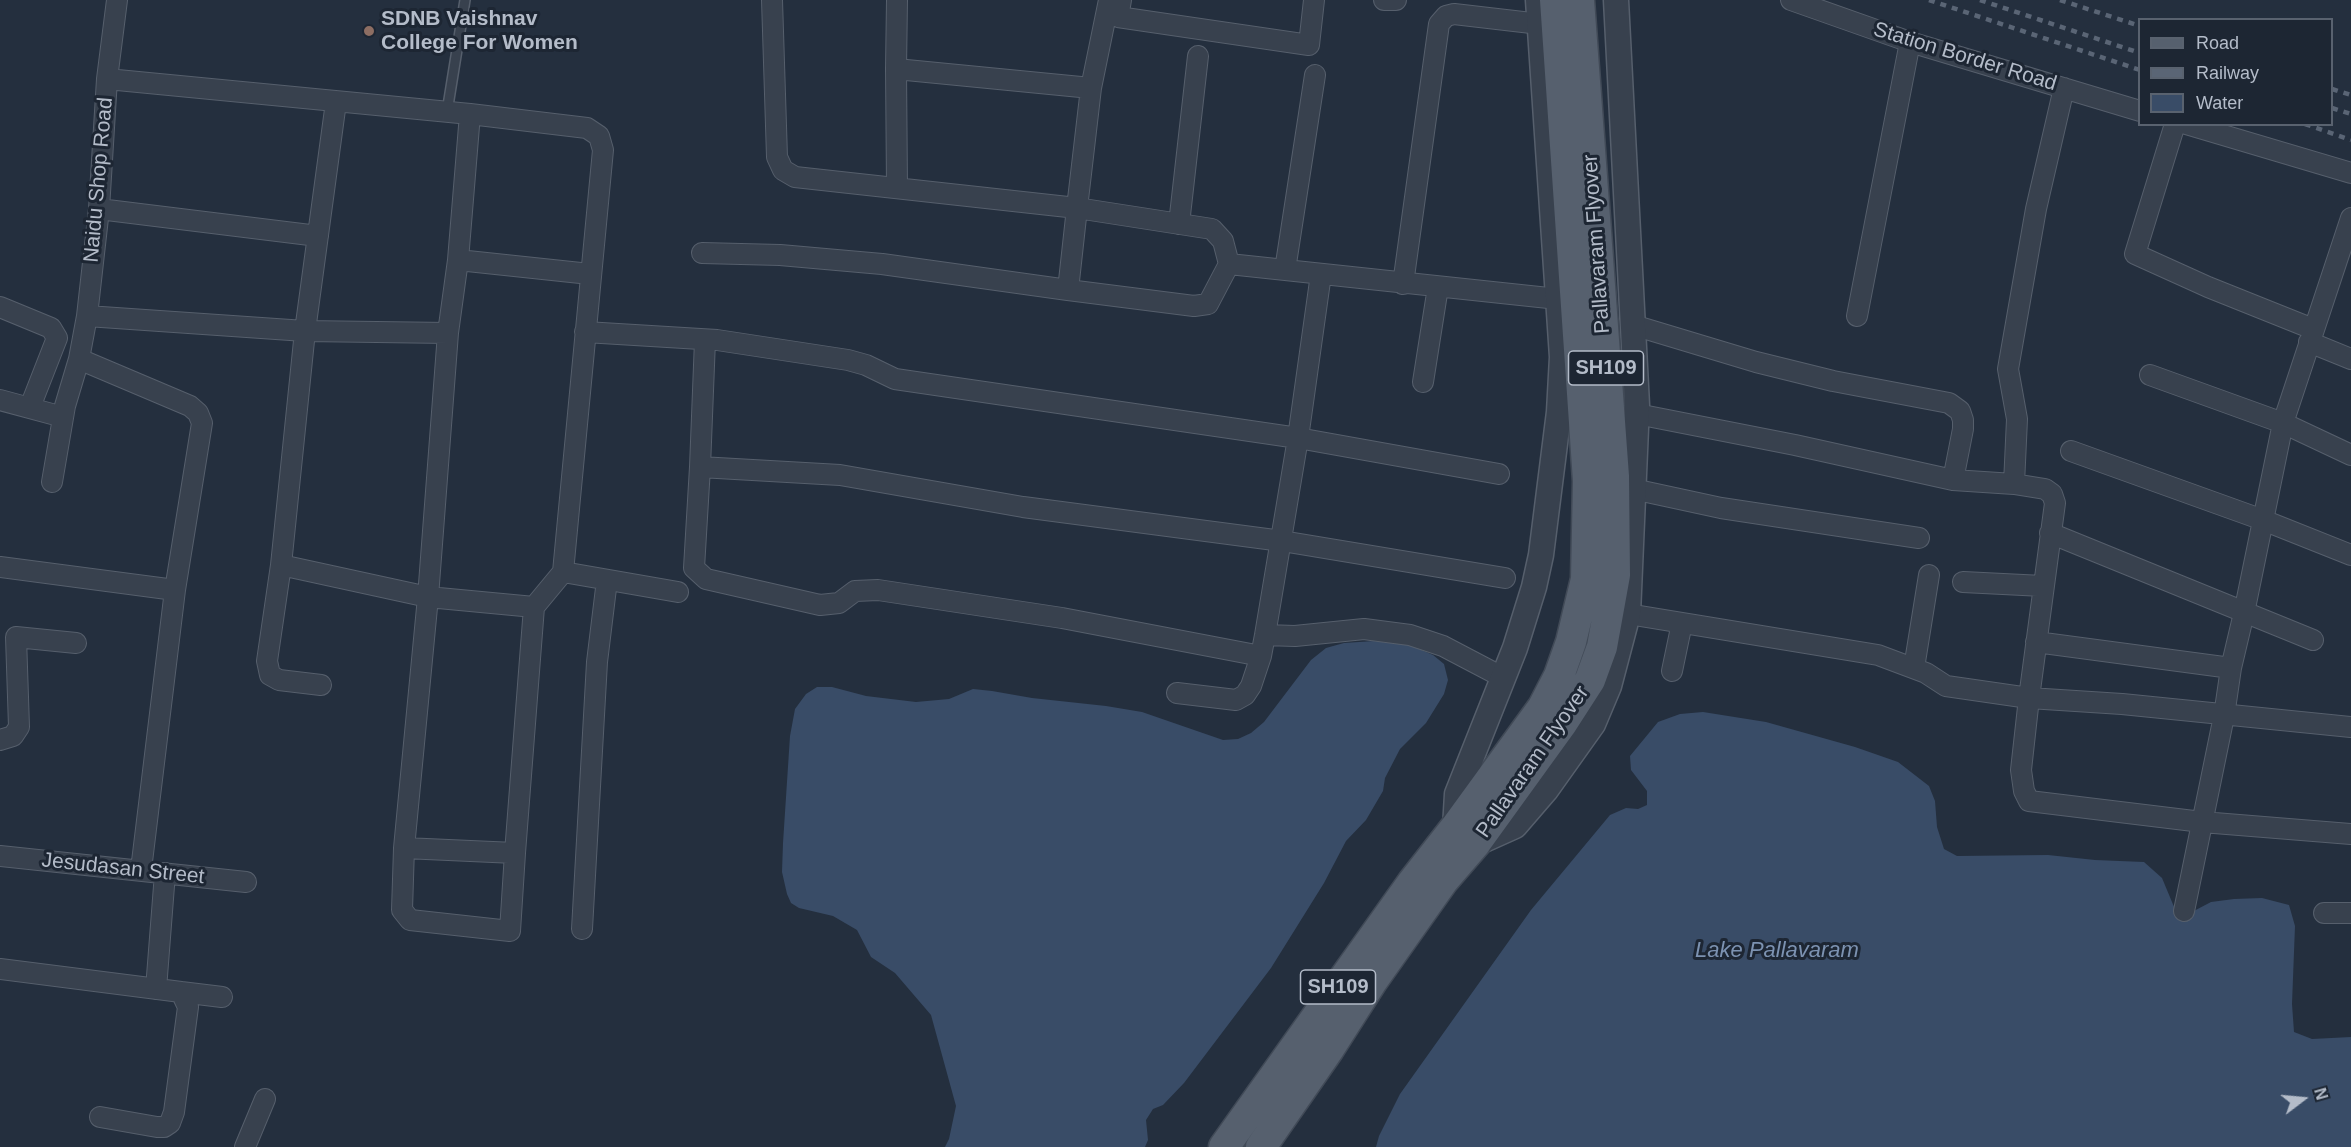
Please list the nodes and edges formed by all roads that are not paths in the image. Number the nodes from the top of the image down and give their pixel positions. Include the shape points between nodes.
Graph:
1 (117, 0) edge
2 (465, 0) edge
3 (772, 0) edge
4 (897, 0) edge
5 (1109, 0) edge
6 (1120, 0) edge
7 (1314, 0) edge
8 (1384, 0) edge
9 (1396, 0) edge
10 (1538, 0) edge
11 (1579, 0) edge
12 (1616, 0) edge
13 (1791, 0) edge
14 (1547, 12) edge
15 (1910, 42) junction
16 (1198, 56) dead end
17 (896, 69) junction
18 (1315, 75) dead end
19 (107, 79) junction
20 (1091, 88) junction
21 (2064, 88) junction
22 (336, 102) junction
23 (2138, 111) edge
24 (447, 112) junction
25 (470, 114) junction
26 (2174, 126) edge
27 (2193, 126) edge
28 (2351, 174) edge
29 (897, 187) junction
30 (1077, 208) junction
31 (99, 209) junction
32 (2351, 218) edge
33 (1179, 224) junction
34 (318, 236) junction
35 (702, 252) dead end
36 (458, 260) junction
37 (1229, 264) junction
38 (1285, 270) junction
39 (590, 274) junction
40 (1321, 274) junction
41 (1403, 284) junction
42 (1438, 288) junction
43 (1068, 290) junction
44 (1558, 299) junction
45 (0, 307) edge
46 (1857, 316) dead end
47 (86, 323) junction
48 (1633, 325) junction
49 (305, 331) junction
50 (585, 332) junction
51 (448, 333) junction
52 (2311, 335) junction
53 (705, 340) junction
54 (80, 355) junction
55 (2351, 359) edge
56 (2150, 375) dead end
57 (1423, 382) dead end
58 (44, 387) junction
59 (69, 393) junction
60 (0, 400) edge
61 (37, 410) junction
62 (1637, 414) junction
63 (63, 417) junction
64 (2283, 423) junction
65 (1298, 438) junction
66 (2072, 451) dead end
67 (2351, 455) edge
68 (700, 467) junction
69 (1499, 474) dead end
70 (1953, 480) junction
71 (52, 482) dead end
72 (2014, 484) junction
73 (1633, 489) junction
74 (2263, 520) junction
75 (2049, 533) junction
76 (1919, 538) dead end
77 (1282, 540) junction
78 (2351, 555) edge
79 (281, 566) junction
80 (0, 567) edge
81 (562, 572) junction
82 (1929, 575) dead end
83 (1505, 578) dead end
84 (606, 580) junction
85 (1963, 582) dead end
86 (2043, 586) junction
87 (175, 590) junction
88 (678, 592) dead end
89 (428, 597) junction
90 (534, 607) junction
91 (1628, 614) junction
92 (2244, 614) junction
93 (1682, 623) junction
94 (1265, 635) junction
95 (2313, 640) dead end
96 (2036, 642) junction
97 (76, 643) dead end
98 (1261, 656) junction
99 (1914, 668) junction
100 (2231, 669) junction
101 (1672, 671) dead end
102 (1504, 678) junction
103 (321, 685) dead end
104 (1177, 693) dead end
105 (2028, 698) junction
106 (1552, 716) junction
107 (2223, 716) junction
108 (2351, 727) edge
109 (0, 740) edge
110 (2202, 822) junction
111 (2351, 834) edge
112 (1465, 836) junction
113 (404, 848) junction
114 (515, 854) junction
115 (0, 856) edge
116 (141, 870) junction
117 (165, 873) junction
118 (246, 882) dead end
119 (2184, 911) dead end
120 (2324, 913) dead end
121 (2351, 913) edge
122 (582, 928) dead end
123 (0, 969) edge
124 (156, 989) junction
125 (181, 992) junction
126 (222, 997) dead end
127 (265, 1099) dead end
128 (100, 1117) dead end
129 (245, 1147) edge
130 (1224, 1147) edge
131 (1260, 1147) edge

1 - 19 street, Naidu Shop Road
2 - 24 lane
3 - 29 street via 777,157 783,170 795,177
4 - 17 street
5 - 20 street
6 - 7 street via 1118,17 1310,45
8 - 9 street
10 - 14 street
11 - 106 main road, Pallavaram Flyover / SH109 via 1614,476 1615,575 1602,647 1590,680
12 - 48 street
13 - 15 street, Station Border Road
14 - 41 street via 1454,14 1438,24
14 - 44 street
14 - 106 main road, Pallavaram Flyover / SH109 via 1588,481 1586,579
15 - 21 street, Station Border Road
15 - 46 street
16 - 33 street
17 - 20 street
17 - 29 street
18 - 38 street
19 - 22 street
19 - 31 street, Naidu Shop Road
20 - 30 street
21 - 23 street, Station Border Road
21 - 72 street via 2036,210 2008,369 2018,419
22 - 24 street
22 - 34 street
24 - 25 street
25 - 36 street
25 - 39 street via 586,128 599,136 603,150
26 - 52 street via 2135,254
27 - 28 street
29 - 30 street
30 - 33 street
30 - 43 street
31 - 34 street
31 - 47 street, Naidu Shop Road
32 - 52 street
33 - 37 street via 1212,229 1223,241
34 - 49 street
35 - 43 street via 882,264
36 - 39 street
36 - 51 street
37 - 38 street
37 - 43 street via 1208,304 1194,306
38 - 40 street
39 - 50 street
40 - 41 street
40 - 65 street
41 - 42 street
42 - 44 street
42 - 57 street
44 - 102 street via 1562,357 1559,412 1541,555
45 - 58 street via 51,328 57,338
47 - 49 street
47 - 54 street, Naidu Shop Road
48 - 62 street
48 - 70 street via 1756,362 1949,403 1960,411 1964,429
49 - 51 street
49 - 79 street
50 - 53 street
50 - 81 street
51 - 89 street
52 - 55 street
52 - 64 street
53 - 65 street via 848,360 895,379
53 - 68 street
54 - 59 street, Naidu Shop Road
54 - 87 street via 198,413 202,423
56 - 64 street
58 - 59 street
58 - 61 street
59 - 63 street, Naidu Shop Road
60 - 61 street
61 - 63 street
62 - 70 street
62 - 73 street
63 - 71 street, Naidu Shop Road
64 - 67 street
64 - 74 street
65 - 69 street
65 - 77 street
66 - 74 street
68 - 77 street via 840,475 1023,507
68 - 98 street via 694,568 706,579 820,605 839,603 855,591 878,590 1062,618
70 - 72 street
72 - 75 street via 2045,489 2052,495 2055,503
73 - 76 street via 1721,508
73 - 91 street
74 - 78 street
74 - 92 street
75 - 86 street
75 - 92 street
77 - 83 street
77 - 94 street
79 - 89 street
79 - 103 street via 267,661 270,675 279,680
80 - 87 street
81 - 84 street
81 - 90 street
82 - 99 street
84 - 88 street
84 - 122 street via 597,663
85 - 86 street
86 - 96 street
87 - 116 street
89 - 90 street
89 - 113 street
90 - 114 street
91 - 93 street
91 - 112 street via 1609,686 1593,724 1546,790 1515,826
92 - 95 street
92 - 100 street
93 - 99 street via 1878,655
93 - 101 street
94 - 98 street
94 - 102 street via 1364,629 1410,635 1443,646
96 - 100 street
96 - 105 street
97 - 109 street via 16,638 18,727 13,736
98 - 104 street via 1251,686 1236,700
99 - 105 street via 1946,686
100 - 107 street
102 - 112 street via 1457,794
105 - 107 street
105 - 110 street via 2021,770 2029,801
106 - 112 main road, Pallavaram Flyover / SH109
107 - 108 street
107 - 110 street
110 - 111 street
110 - 119 street
112 - 130 main road, SH109 via 1412,883
112 - 131 main road, SH109 via 1436,890
113 - 114 street
113 - 114 street via 402,910 410,920 510,932
115 - 116 street, Jesudasan Street
116 - 117 street, Jesudasan Street
117 - 118 street, Jesudasan Street
117 - 124 street
120 - 121 street
123 - 124 street
124 - 125 street
125 - 126 street
125 - 128 street via 188,1007 170,1123 157,1127
127 - 129 street

